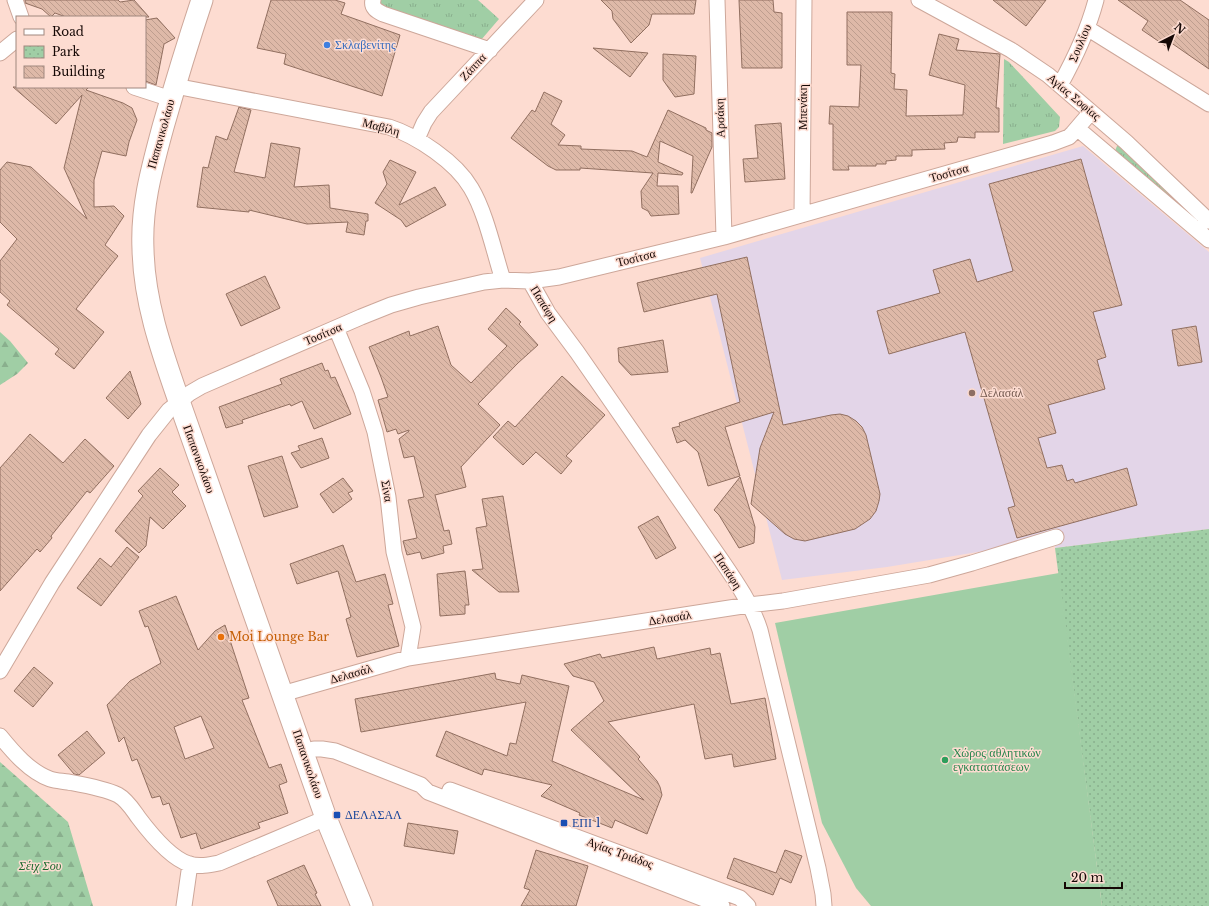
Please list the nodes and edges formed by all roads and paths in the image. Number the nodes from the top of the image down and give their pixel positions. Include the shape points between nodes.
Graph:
1 (15, 0) edge
2 (202, 0) edge
3 (536, 0) edge
4 (717, 0) edge
5 (804, 0) edge
6 (919, 0) edge
7 (1096, 0) edge
8 (374, 5) edge
9 (21, 16) edge
10 (1087, 28) junction
11 (16, 40) edge
12 (490, 50) junction
13 (0, 53) edge
14 (1060, 85) junction
15 (142, 88) edge
16 (173, 92) junction
17 (1209, 104) edge
18 (1091, 112) junction
19 (1078, 129) junction
20 (417, 139) junction
21 (802, 215) junction
22 (1209, 221) edge
23 (724, 237) junction
24 (1209, 240) edge
25 (503, 280) junction
26 (530, 281) junction
27 (336, 328) junction
28 (179, 401) junction
29 (1056, 536) dead end
30 (749, 606) junction
31 (408, 658) junction
32 (0, 671) edge
33 (282, 694) junction
34 (0, 736) edge
35 (303, 752) junction
36 (421, 785) junction
37 (326, 818) junction
38 (190, 864) junction
39 (184, 906) edge
40 (362, 906) edge
41 (722, 906) edge
42 (748, 906) edge
43 (824, 906) edge

1 - 9 street
2 - 16 main road, Παπανικολάου
3 - 12 street, Ζάππα
4 - 23 street, Αρσάκη
5 - 21 street, Μπενάκη
6 - 14 street, Αγίας Σοφίας via 1011,50
7 - 10 street, Σουλίου
8 - 12 street via 383,14
10 - 14 street, Σουλίου
10 - 17 street
11 - 13 street
12 - 20 street, Ζάππα via 427,117
14 - 18 street, Αγίας Σοφίας
15 - 16 street, Μαβίλη
16 - 20 street, Μαβίλη via 389,127
16 - 28 main road, Παπανικολάου via 147,190 143,249 146,286 156,331
18 - 19 street, Τοσίτσα
18 - 22 street, Αγίας Σοφίας
19 - 21 street, Τοσίτσα via 1069,137 1053,143
19 - 24 street, Αγίας Σοφίας
20 - 25 street, Μαβίλη via 448,162 470,187 481,210
21 - 23 street, Τοσίτσα
23 - 26 street, Τοσίτσα via 559,277
25 - 26 street, Τοσίτσα
25 - 27 street, Τοσίτσα via 418,297
26 - 30 street, Παπάφη via 548,313 698,525
27 - 28 street, Τοσίτσα via 215,380
27 - 31 street, Σίνα via 362,391 376,439 388,497 394,552 413,627
28 - 32 street, Τοσίτσα via 149,435 52,582
28 - 33 main road, Παπανικολάου
29 - 30 street, Δελασάλ via 930,575
30 - 31 street, Δελασάλ
30 - 43 street, Παπάφη via 760,630 818,868
31 - 33 street, Δελασάλ
33 - 35 main road, Παπανικολάου
34 - 38 street via 29,766 43,776 119,795 166,848
35 - 36 street, Αγίας Τριάδος via 314,749 335,751
35 - 37 main road, Παπανικολάου
36 - 41 street, Αγίας Τριάδος via 428,792
36 - 42 street, Αγίας Τριάδος via 438,785 740,898
37 - 38 street via 219,863
37 - 40 main road, Παπανικολάου
38 - 39 street

